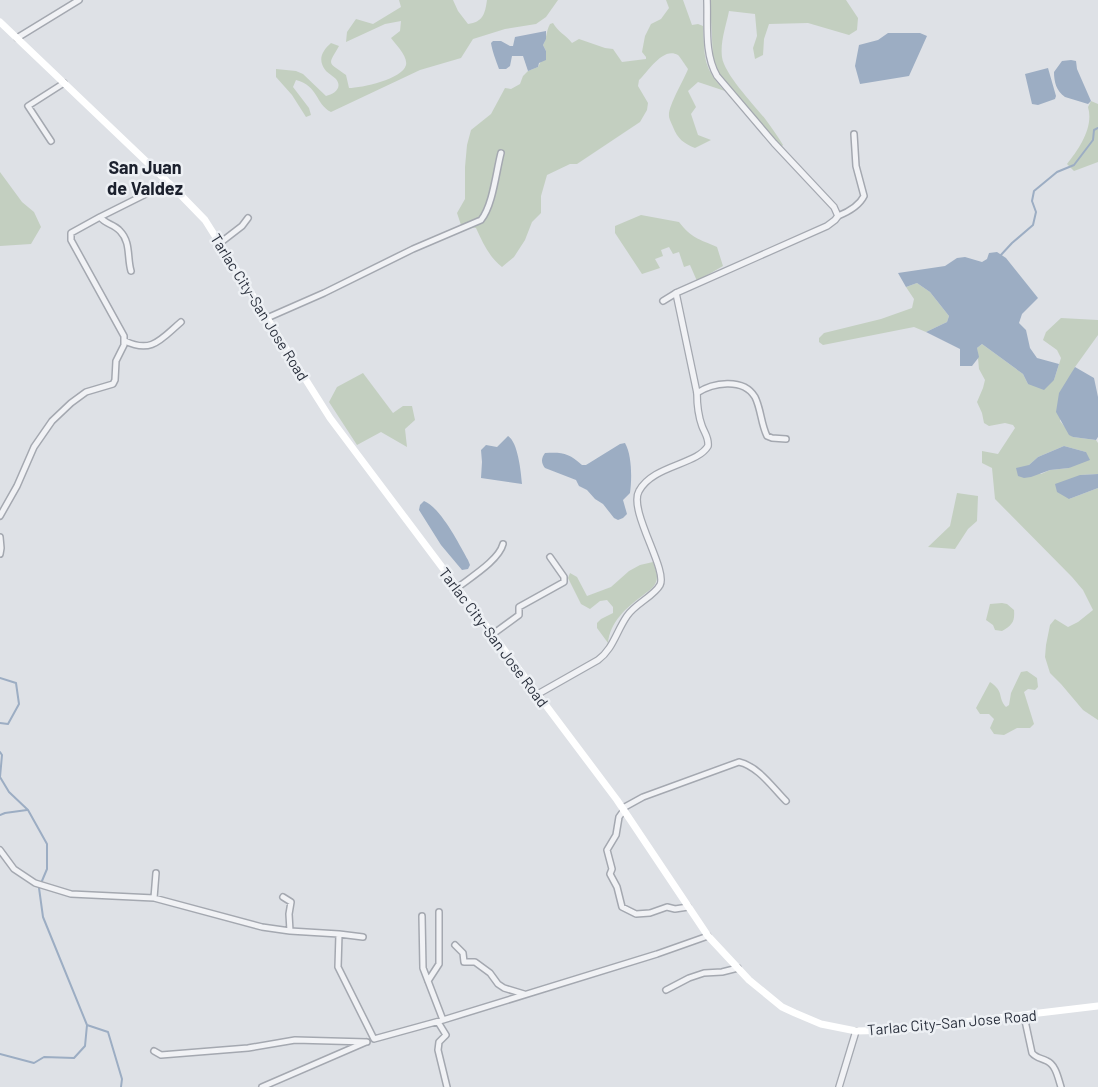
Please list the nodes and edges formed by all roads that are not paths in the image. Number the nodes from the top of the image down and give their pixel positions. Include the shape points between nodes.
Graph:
1 (79, 0) edge
2 (707, 0) edge
3 (0, 22) edge
4 (17, 38) junction
5 (64, 83) junction
6 (854, 134) dead end
7 (51, 141) dead end
8 (501, 153) dead end
9 (167, 182) junction
10 (838, 216) junction
11 (100, 217) junction
12 (248, 218) dead end
13 (220, 243) junction
14 (131, 271) dead end
15 (676, 293) junction
16 (663, 300) dead end
17 (267, 318) junction
18 (181, 322) dead end
19 (125, 341) junction
20 (696, 393) junction
21 (786, 439) dead end
22 (0, 516) edge
23 (0, 537) edge
24 (503, 544) dead end
25 (0, 554) edge
26 (550, 557) dead end
27 (457, 588) junction
28 (492, 634) junction
29 (538, 694) junction
30 (786, 801) dead end
31 (624, 809) junction
32 (0, 850) edge
33 (156, 873) dead end
34 (154, 898) junction
35 (283, 898) dead end
36 (688, 907) junction
37 (439, 912) dead end
38 (422, 916) dead end
39 (290, 931) junction
40 (339, 934) junction
41 (708, 936) junction
42 (363, 937) dead end
43 (456, 946) dead end
44 (738, 968) junction
45 (428, 982) junction
46 (666, 990) dead end
47 (525, 995) junction
48 (1098, 1006) edge
49 (1024, 1016) junction
50 (441, 1021) junction
51 (856, 1031) junction
52 (374, 1040) junction
53 (367, 1042) junction
54 (154, 1051) dead end
55 (262, 1087) edge
56 (447, 1087) edge
57 (838, 1087) edge
58 (1061, 1087) edge

1 - 4 street
2 - 10 street via 709,53 717,76 834,207
3 - 4 main road, Tarlac City-San Jose Road
4 - 5 main road, Tarlac City-San Jose Road
5 - 7 street via 28,106
5 - 9 main road, Tarlac City-San Jose Road
6 - 10 street via 856,166 864,196 850,211
8 - 17 street via 489,202 481,220 413,248
9 - 11 street
9 - 13 main road, Tarlac City-San Jose Road via 198,212
10 - 15 street via 827,226
11 - 14 street via 122,233 129,249
11 - 19 street via 73,231 70,237
12 - 13 street
13 - 17 main road, Tarlac City-San Jose Road
15 - 16 street
15 - 20 street
17 - 27 main road, Tarlac City-San Jose Road via 330,418
18 - 19 street via 148,346
19 - 22 street via 116,361 114,382 86,392 52,420 34,447
20 - 21 street via 718,384 732,384 747,390 755,398 766,435
20 - 29 street via 699,415 709,442 707,448 662,470 644,484 637,497 643,526 661,575 660,584 631,611 606,654
23 - 25 street
24 - 27 street via 496,557
26 - 28 street via 564,582 519,607 520,615
27 - 28 main road, Tarlac City-San Jose Road
28 - 29 main road, Tarlac City-San Jose Road
29 - 31 main road, Tarlac City-San Jose Road
30 - 31 street via 757,772 739,762 643,797
31 - 36 main road, Tarlac City-San Jose Road
31 - 36 street via 616,835 607,850 612,869 610,874 622,907 636,914 667,907
32 - 34 street via 14,869 35,883 71,894
33 - 34 street
34 - 39 street via 262,927
35 - 39 street via 291,902
36 - 41 main road, Tarlac City-San Jose Road
37 - 45 street via 439,964
38 - 45 street via 423,968
39 - 40 street
40 - 42 street
40 - 52 street via 338,967
41 - 44 main road, Tarlac City-San Jose Road
41 - 47 street
43 - 47 street via 464,962 475,962 504,988
44 - 46 street via 704,973
44 - 51 main road, Tarlac City-San Jose Road via 748,980 782,1006 821,1024
45 - 50 street
47 - 50 street
48 - 49 main road, Tarlac City-San Jose Road
49 - 51 main road, Tarlac City-San Jose Road via 896,1030
49 - 58 street via 1032,1052 1050,1063
50 - 52 street
50 - 56 street via 446,1035 439,1042 438,1050
51 - 57 street
52 - 53 street
53 - 54 street via 309,1039 162,1055
53 - 55 street

